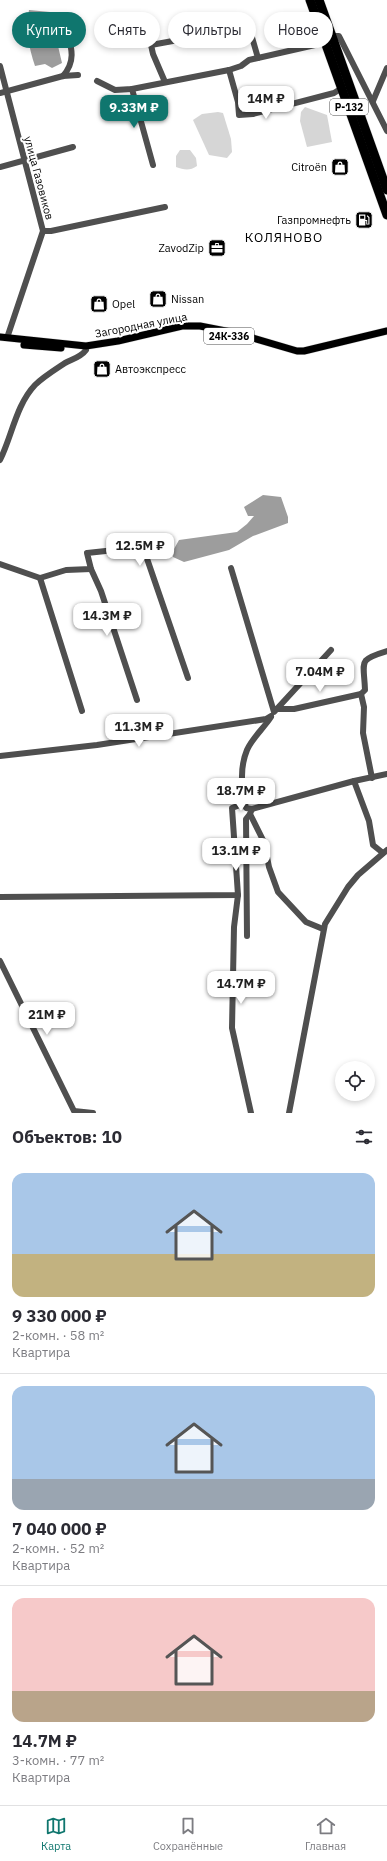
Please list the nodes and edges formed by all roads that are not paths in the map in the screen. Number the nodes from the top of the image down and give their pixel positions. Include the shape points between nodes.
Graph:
1 (310, 0) edge
2 (319, 0) edge
3 (316, 12) edge
4 (322, 12) edge
5 (333, 37) edge
6 (71, 48) edge
7 (302, 48) edge
8 (331, 48) edge
9 (332, 48) edge
10 (258, 58) junction
11 (0, 66) edge
12 (387, 68) edge
13 (229, 70) junction
14 (78, 75) dead end
15 (63, 76) junction
16 (97, 81) dead end
17 (165, 82) junction
18 (342, 88) junction
19 (132, 89) junction
20 (3, 92) edge
21 (373, 101) junction
22 (387, 131) edge
23 (73, 147) dead end
24 (25, 160) junction
25 (153, 165) dead end
26 (0, 167) edge
27 (387, 190) edge
28 (165, 207) dead end
29 (387, 215) edge
30 (43, 232) junction
31 (387, 331) edge
32 (387, 335) edge
33 (4, 338) edge
34 (0, 342) edge
35 (86, 348) junction
36 (0, 460) edge
37 (0, 564) edge
38 (231, 568) dead end
39 (91, 569) junction
40 (40, 578) junction
41 (331, 650) dead end
42 (387, 651) edge
43 (188, 678) dead end
44 (361, 694) junction
45 (137, 700) dead end
46 (82, 711) dead end
47 (274, 712) junction
48 (0, 756) edge
49 (387, 774) edge
50 (372, 778) junction
51 (354, 781) junction
52 (244, 803) junction
53 (251, 811) junction
54 (385, 851) edge
55 (238, 895) junction
56 (0, 897) edge
57 (323, 929) junction
58 (247, 936) dead end
59 (0, 961) edge
60 (93, 1113) edge
61 (251, 1113) edge
62 (289, 1113) edge

1 - 3 highway, Р-132
2 - 4 highway, Р-132
5 - 21 street via 339,36
6 - 15 street via 73,57
7 - 10 street
8 - 18 highway, Р-132
9 - 27 highway, Р-132
10 - 13 street
10 - 17 street via 250,27 152,45 153,54
11 - 20 street, улица Газовиков
12 - 21 street
13 - 17 street
13 - 18 street via 239,115 252,114
14 - 15 street
15 - 20 street
16 - 19 street via 115,90
17 - 19 street
18 - 29 highway, Р-132
19 - 25 street
20 - 24 street, улица Газовиков
21 - 22 street
23 - 24 street
24 - 26 street
24 - 30 street, улица Газовиков
28 - 30 street
30 - 33 street, улица Газовиков
31 - 35 main road, Загородная улица / 24К-336 via 304,351 217,329 182,326
32 - 35 main road, Загородная улица / 24К-336 via 311,355 286,352 218,334 187,330 119,346
33 - 35 main road, 24К-336
34 - 35 main road, 24К-336
35 - 36 street via 82,355 65,363 31,390 18,413
37 - 40 street
38 - 47 street
39 - 40 street via 66,570
39 - 43 street via 87,553 143,547
39 - 45 street via 101,591
40 - 46 street
41 - 47 street
42 - 44 street via 368,657 364,661 365,690
44 - 47 street
44 - 50 street via 364,707 363,733
47 - 48 street via 259,720 98,745
47 - 52 street via 247,749 241,777
49 - 50 street
50 - 51 street
51 - 53 street
51 - 54 street via 369,821 373,845
52 - 53 street
52 - 55 street via 232,808
53 - 57 street via 264,842 278,892 306,922
53 - 58 street via 246,819
54 - 57 street via 358,875
55 - 56 street
55 - 61 street via 234,927 232,1028
57 - 62 street
59 - 60 street via 74,1111

